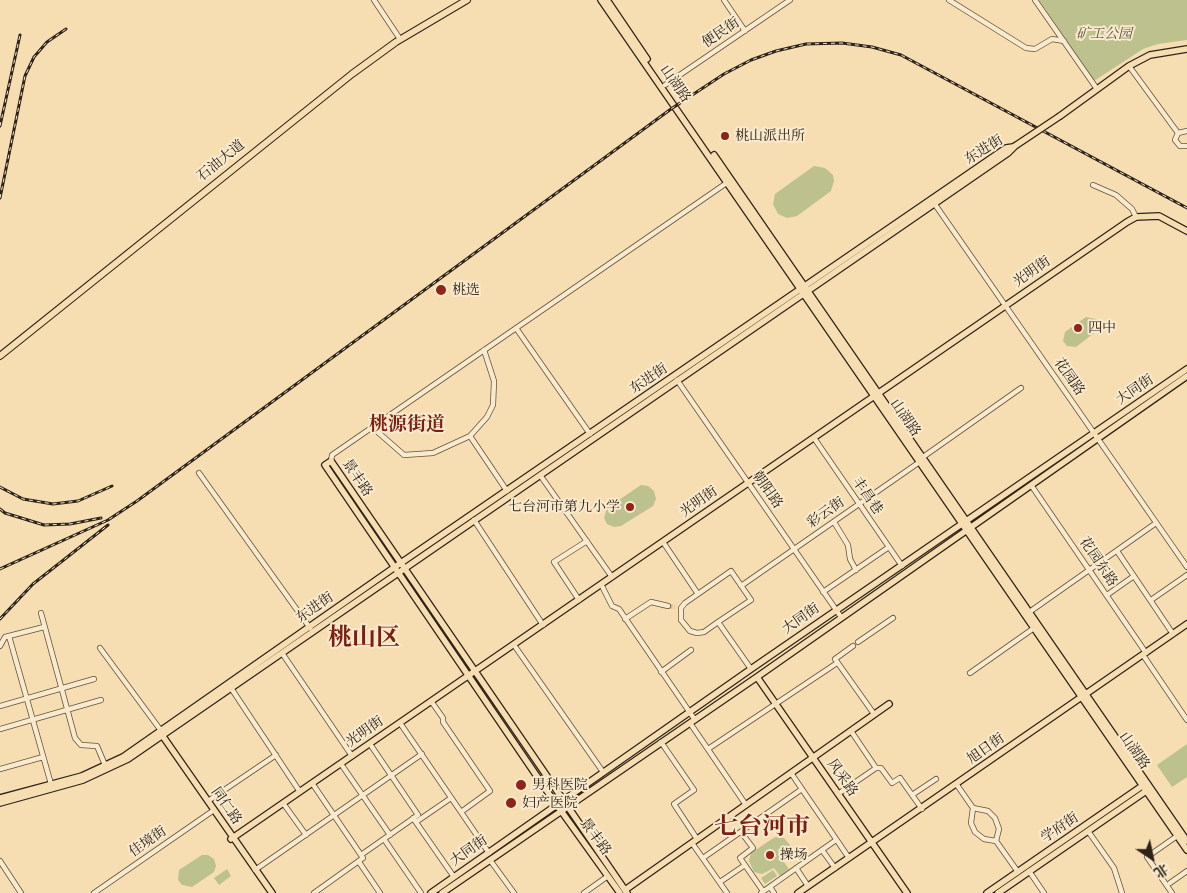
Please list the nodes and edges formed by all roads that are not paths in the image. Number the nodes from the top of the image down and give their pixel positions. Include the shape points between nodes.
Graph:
1 (374, 0) edge
2 (467, 0) edge
3 (601, 0) edge
4 (607, 0) edge
5 (724, 0) edge
6 (790, 0) edge
7 (949, 0) edge
8 (1035, 0) edge
9 (745, 31) junction
10 (400, 39) junction
11 (1064, 41) junction
12 (1187, 49) edge
13 (1129, 66) junction
14 (665, 85) junction
15 (1097, 89) junction
16 (1187, 131) edge
17 (1178, 133) junction
18 (1187, 146) edge
19 (728, 182) junction
20 (1093, 184) dead end
21 (933, 202) junction
22 (1136, 217) junction
23 (1187, 231) edge
24 (805, 290) junction
25 (1005, 306) junction
26 (516, 328) junction
27 (484, 350) junction
28 (0, 356) edge
29 (1187, 370) edge
30 (1187, 376) edge
31 (676, 378) junction
32 (1021, 388) dead end
33 (877, 395) junction
34 (372, 427) junction
35 (590, 434) junction
36 (470, 436) junction
37 (1096, 436) junction
38 (814, 438) junction
39 (922, 459) junction
40 (331, 461) joint
41 (199, 473) dead end
42 (540, 475) junction
43 (748, 483) junction
44 (1031, 485) junction
45 (507, 491) junction
46 (859, 504) junction
47 (474, 520) junction
48 (834, 522) junction
49 (965, 522) junction
50 (1156, 523) junction
51 (969, 528) junction
52 (587, 540) junction
53 (663, 542) junction
54 (889, 547) junction
55 (794, 550) junction
56 (1117, 551) junction
57 (902, 566) junction
58 (400, 567) junction
59 (1187, 567) edge
60 (856, 570) junction
61 (1090, 570) junction
62 (1187, 575) edge
63 (1134, 576) junction
64 (612, 577) junction
65 (602, 584) junction
66 (741, 586) junction
67 (823, 592) junction
68 (698, 594) junction
69 (1107, 596) junction
70 (579, 600) junction
71 (1151, 600) junction
72 (668, 606) tunnel mouth
73 (836, 610) junction
74 (41, 613) dead end
75 (1027, 613) junction
76 (841, 618) junction
77 (894, 618) dead end
78 (625, 619) junction
79 (718, 622) junction
80 (1187, 624) edge
81 (542, 625) junction
82 (44, 627) junction
83 (1034, 628) junction
84 (311, 630) junction
85 (1173, 634) junction
86 (10, 636) junction
87 (858, 642) dead end
88 (514, 645) junction
89 (0, 646) edge
90 (853, 646) dead end
91 (100, 648) dead end
92 (691, 650) dead end
93 (282, 653) junction
94 (1145, 654) junction
95 (837, 662) junction
96 (750, 669) junction
97 (661, 672) junction
98 (970, 673) dead end
99 (472, 674) junction
100 (757, 677) junction
101 (94, 679) dead end
102 (231, 688) junction
103 (61, 689) junction
104 (1084, 696) junction
105 (26, 699) junction
106 (101, 700) dead end
107 (431, 701) junction
108 (777, 704) junction
109 (889, 704) dead end
110 (0, 706) edge
111 (67, 709) junction
112 (689, 712) junction
113 (874, 714) junction
114 (32, 720) junction
115 (1187, 720) edge
116 (693, 722) junction
117 (400, 723) junction
118 (0, 729) edge
119 (851, 731) junction
120 (160, 734) junction
121 (661, 742) junction
122 (370, 744) junction
123 (708, 749) junction
124 (422, 754) junction
125 (276, 755) junction
126 (352, 756) junction
127 (43, 757) junction
128 (813, 758) junction
129 (340, 764) junction
130 (106, 765) junction
131 (876, 768) junction
132 (0, 769) edge
133 (603, 772) junction
134 (791, 773) junction
135 (392, 776) junction
136 (936, 779) dead end
137 (51, 784) junction
138 (312, 784) junction
139 (957, 785) junction
140 (1147, 787) junction
141 (802, 789) junction
142 (300, 792) junction
143 (838, 794) junction
144 (912, 795) junction
145 (363, 796) junction
146 (0, 798) edge
147 (451, 798) junction
148 (565, 800) junction
149 (208, 801) junction
150 (0, 803) edge
151 (283, 803) junction
152 (746, 804) junction
153 (557, 805) junction
154 (569, 806) junction
155 (973, 808) junction
156 (922, 809) junction
157 (213, 811) junction
158 (561, 811) junction
159 (461, 812) junction
160 (334, 816) junction
161 (415, 820) junction
162 (1088, 831) junction
163 (741, 832) junction
164 (306, 835) junction
165 (390, 835) junction
166 (1177, 836) junction
167 (232, 839) junction
168 (384, 839) junction
169 (836, 840) junction
170 (1187, 840) edge
171 (694, 841) junction
172 (996, 841) junction
173 (872, 843) junction
174 (822, 850) junction
175 (1187, 850) edge
176 (489, 853) junction
177 (361, 855) junction
178 (1046, 856) junction
179 (703, 858) junction
180 (849, 858) junction
181 (490, 860) junction
182 (0, 861) edge
183 (359, 862) junction
184 (745, 864) junction
185 (796, 868) junction
186 (834, 868) junction
187 (255, 870) junction
188 (1029, 871) junction
189 (1187, 871) edge
190 (1018, 872) junction
191 (608, 876) junction
192 (454, 877) junction
193 (720, 882) junction
194 (1170, 883) dead end
195 (808, 886) junction
196 (770, 887) junction
197 (624, 892) edge
198 (762, 892) edge
199 (22, 893) edge
200 (94, 893) edge
201 (267, 893) edge
202 (272, 893) edge
203 (314, 893) edge
204 (380, 893) edge
205 (420, 893) edge
206 (431, 893) edge
207 (442, 893) edge
208 (514, 893) edge
209 (584, 893) edge
210 (727, 893) edge
211 (774, 893) edge
212 (798, 893) edge
213 (907, 893) edge
214 (987, 893) edge
215 (998, 893) edge
216 (1044, 893) edge
217 (1122, 893) edge
218 (1172, 893) edge

1 - 10 street
2 - 10 highway, 石油大道
3 - 19 main road, 山湖路
4 - 14 main road, 山湖路
5 - 9 street
6 - 9 street, 便民街
7 - 11 street via 1026,48 1035,49 1052,39
8 - 11 street
9 - 14 street, 便民街
10 - 28 highway, 石油大道 via 301,113
11 - 15 street
12 - 13 main road via 1150,54
13 - 15 main road
13 - 17 street
14 - 24 main road, 山湖路
15 - 21 main road, 东进街, bridge
16 - 17 street
17 - 18 street via 1176,142
19 - 24 main road, 山湖路
19 - 26 street
20 - 22 street via 1116,195
21 - 24 main road, 东进街
21 - 25 street, 花园路
22 - 23 main road via 1158,216
22 - 25 main road, 光明街
24 - 31 main road, 东进街
24 - 33 main road, 山湖路
25 - 33 main road, 光明街
25 - 37 street, 花园路
26 - 27 street
26 - 35 street
27 - 34 street
27 - 36 street via 494,381 493,405 487,418
29 - 37 main road, 大同街
30 - 37 main road, 大同街
31 - 35 main road, 东进街
31 - 42 main road, 东进街
31 - 43 street, 朝阳路
32 - 39 street, 彩云街
33 - 38 main road, 光明街
33 - 39 main road, 山湖路
34 - 36 street via 404,455 433,453
34 - 40 street via 332,454
35 - 45 main road, 东进街
36 - 45 street
37 - 44 main road, 大同街
37 - 49 main road, 大同街
37 - 50 street, 花园路
38 - 43 main road, 光明街
38 - 46 street, 丰昌巷
39 - 46 street, 彩云街
39 - 49 main road, 山湖路
40 - 58 main road, 景丰路
41 - 84 street
42 - 47 main road, 东进街
42 - 52 street
43 - 53 main road, 光明街
43 - 55 street, 朝阳路
44 - 51 main road, 大同街
44 - 61 street, 花园东路
45 - 58 main road, 东进街
46 - 48 street, 彩云街
46 - 54 street, 丰昌巷
47 - 58 main road, 东进街
47 - 81 street
48 - 55 street, 彩云街
48 - 60 street via 848,545
49 - 51 main road, 山湖路
49 - 57 main road, 大同街
50 - 56 street
50 - 59 street, 花园路
51 - 75 main road, 山湖路
51 - 76 main road, 大同街
52 - 64 street
52 - 70 street via 554,562
53 - 64 main road, 光明街
53 - 68 street
54 - 57 street, 丰昌巷
54 - 60 street
55 - 66 street, 彩云街
55 - 67 street, 朝阳路
56 - 61 street
56 - 63 street
57 - 73 main road, 大同街
58 - 84 main road, 东进街
58 - 99 main road, 景丰路
60 - 67 street
61 - 69 street, 花园东路
61 - 75 street
62 - 71 street
63 - 69 street
63 - 71 street
64 - 65 main road, 光明街
65 - 70 main road, 光明街
65 - 78 street via 612,606
66 - 68 street via 731,571
66 - 79 street via 751,600
67 - 73 street, 朝阳路
68 - 79 street via 678,608 681,620 690,631 704,632
69 - 94 street, 花园东路
70 - 81 main road, 光明街
71 - 85 street
72 - 78 street via 651,602
73 - 76 street, 朝阳路
73 - 96 main road, 大同街
74 - 82 street
75 - 83 main road, 山湖路
75 - 104 main road, 山湖路
76 - 100 main road, 大同街
77 - 87 street
78 - 97 street
79 - 96 street
80 - 85 main road, 旭日街
81 - 88 main road, 光明街
82 - 86 street
82 - 103 street
83 - 98 street
83 - 104 main road, 山湖路
84 - 93 main road, 东进街
84 - 120 main road, 东进街
85 - 94 main road, 旭日街
86 - 89 street via 2,640
86 - 105 street
88 - 99 main road, 光明街
88 - 133 street
90 - 95 street via 835,659
91 - 120 street
92 - 97 street
93 - 102 main road, 东进街
93 - 126 street
94 - 104 main road, 旭日街
94 - 115 street, 花园东路
95 - 108 street
95 - 113 street
96 - 112 main road, 大同街
97 - 112 street
99 - 107 main road, 光明街
99 - 148 main road, 景丰路
99 - 153 main road, 景丰路
100 - 108 main road, 风采路
100 - 116 main road, 大同街
101 - 103 street
102 - 120 main road, 东进街
102 - 125 street
103 - 105 street
103 - 111 street
104 - 139 main road, 旭日街
104 - 140 main road, 山湖路
105 - 110 street
105 - 114 street
106 - 111 street
107 - 117 main road, 光明街
107 - 159 street via 490,791
108 - 123 street
108 - 128 main road, 风采路
109 - 113 main road
111 - 114 street
111 - 130 street via 77,742 97,746
112 - 116 street
112 - 133 main road, 大同街
113 - 119 main road
114 - 118 street
114 - 127 street
116 - 121 main road, 大同街
116 - 123 street
117 - 122 main road, 光明街
117 - 124 street
119 - 128 main road
119 - 131 street
120 - 130 main road, 东进街
120 - 149 main road, 同仁路
120 - 150 main road, 东进街 via 128,759 94,776
120 - 157 main road, 同仁路
121 - 154 main road, 大同街
121 - 171 street via 694,790 674,804
122 - 126 main road, 光明街
122 - 135 street
123 - 152 street
124 - 135 street
124 - 147 street
125 - 142 street
125 - 149 street
126 - 129 main road, 光明街
127 - 132 street
127 - 137 street
128 - 134 main road
128 - 143 main road, 风采路
129 - 138 main road, 光明街
129 - 145 street
130 - 137 main road, 东进街 via 82,776
131 - 143 street
131 - 144 street via 881,768 892,783 900,778
133 - 148 main road, 大同街
134 - 141 street
134 - 152 main road
135 - 145 street
135 - 161 street via 418,815
136 - 144 street
137 - 146 main road, 东进街
138 - 142 main road, 光明街
138 - 160 street
139 - 155 street
139 - 156 main road, 旭日街
140 - 162 main road, 学府街
140 - 166 main road, 山湖路
140 - 170 main road, 山湖路
140 - 178 main road, 学府街
141 - 163 street
141 - 169 street
142 - 151 main road, 光明街
143 - 173 main road, 风采路
144 - 156 street
145 - 160 street
145 - 165 street
147 - 159 street
147 - 161 street
148 - 153 main road, 大同街
148 - 154 main road, 景丰路
149 - 157 main road, 同仁路
151 - 164 street
151 - 167 main road, 光明街
152 - 171 main road
153 - 158 main road, 景丰路
153 - 176 main road, 大同街
154 - 158 main road, 大同街
154 - 197 main road, 景丰路
155 - 172 street via 971,823 975,832 984,839
155 - 172 street via 983,809 995,818 999,829
156 - 173 main road, 旭日街
157 - 167 main road, 同仁路
157 - 200 street, 佳境街
158 - 181 main road, 大同街
158 - 191 main road, 景丰路
159 - 176 street
160 - 164 street
160 - 177 street
161 - 165 street
161 - 192 street
162 - 178 main road, 学府街
162 - 217 street via 1114,868
163 - 179 street
163 - 184 street via 753,848 740,858
164 - 187 street
165 - 168 street
166 - 175 main road, 山湖路
166 - 218 street via 1147,857
167 - 187 main road, 同仁路
167 - 201 main road, 同仁路
168 - 177 street
168 - 205 street
169 - 174 street
169 - 180 street
171 - 179 street
171 - 197 main road
172 - 190 street
173 - 180 main road, 旭日街
173 - 213 main road, 风采路
174 - 185 street
174 - 186 street
176 - 192 main road, 大同街
177 - 183 street
178 - 188 main road, 学府街
178 - 190 main road, 学府街
179 - 193 street
180 - 186 main road, 旭日街
181 - 207 main road, 大同街
181 - 208 street
182 - 199 street
183 - 203 street
183 - 204 street
184 - 193 street
184 - 198 street
185 - 195 street
185 - 196 street
186 - 195 main road, 旭日街
187 - 202 main road, 同仁路
188 - 215 main road, 学府街
188 - 216 street
189 - 194 street
190 - 214 main road, 学府街
191 - 197 main road, 景丰路
191 - 209 street
192 - 206 main road, 大同街
193 - 210 street
195 - 212 main road, 旭日街
196 - 198 street
196 - 211 street

